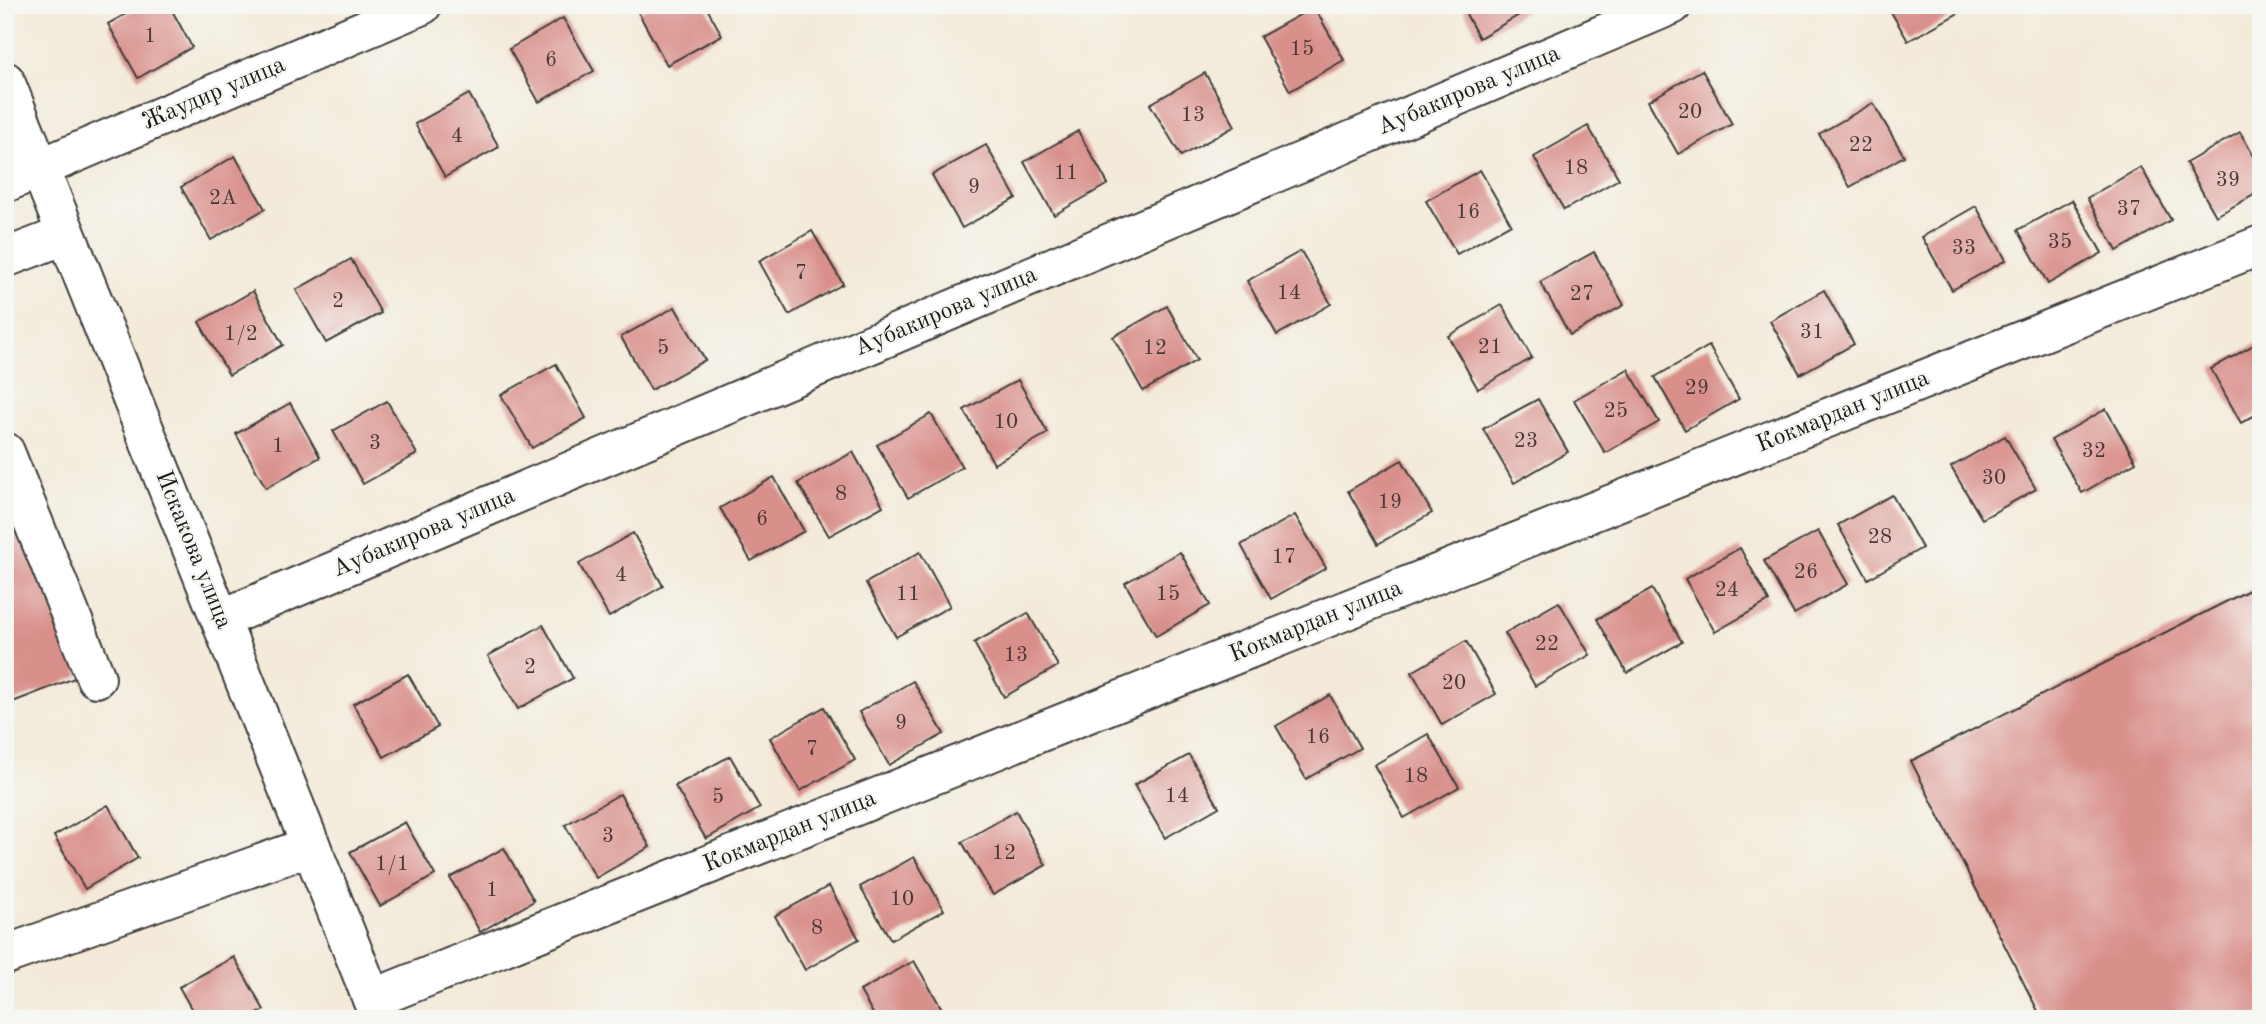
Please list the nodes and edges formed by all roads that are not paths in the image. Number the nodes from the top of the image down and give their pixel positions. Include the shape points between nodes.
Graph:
1 (422, 5) edge
2 (1672, 5) edge
3 (5, 81) edge
4 (40, 169) junction
5 (5, 183) edge
6 (65, 235) junction
7 (2261, 246) edge
8 (5, 258) edge
9 (5, 452) edge
10 (221, 619) junction
11 (96, 678) dead end
12 (312, 846) junction
13 (5, 955) edge
14 (376, 1009) edge

1 - 4 street, Жаудир улица
2 - 10 street, Аубакирова улица
3 - 4 street, Искакова улица
4 - 5 street, Жаудир улица
4 - 6 street, Искакова улица
6 - 8 street
6 - 10 street, Искакова улица
7 - 14 street, Кокмардан улица
9 - 11 street
10 - 12 street, Искакова улица
12 - 13 street
12 - 14 street, Искакова улица

